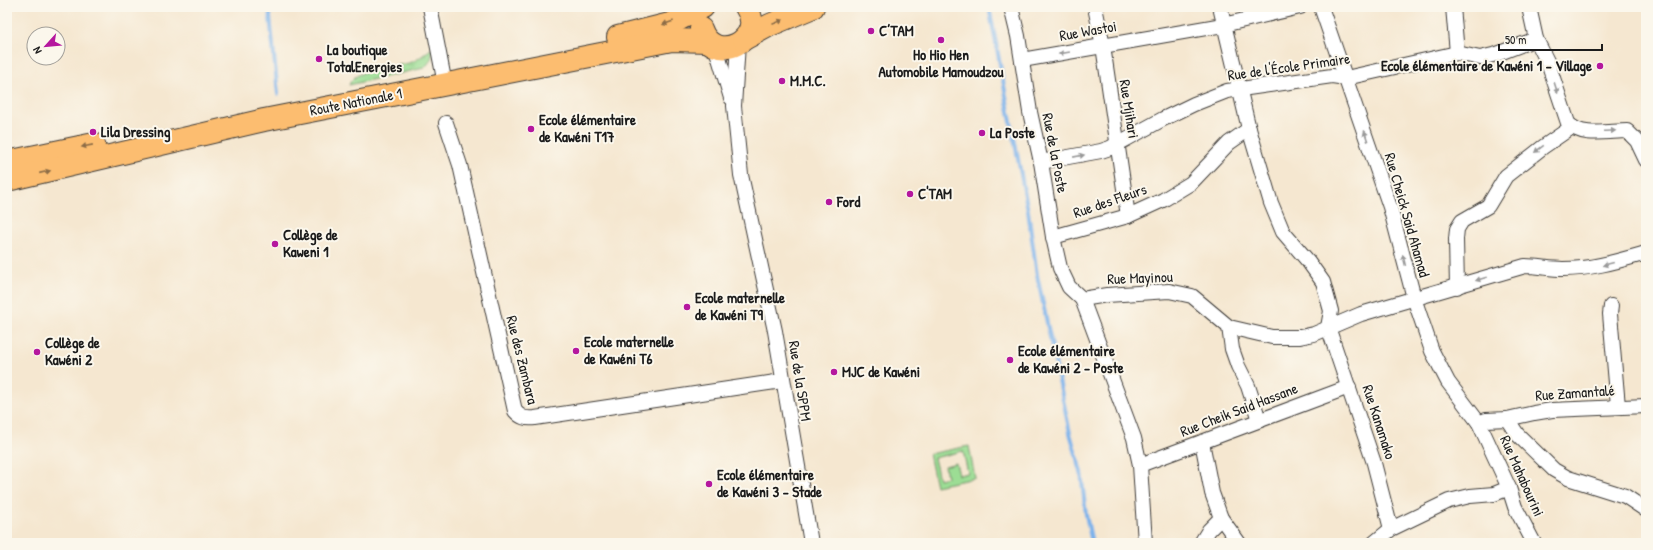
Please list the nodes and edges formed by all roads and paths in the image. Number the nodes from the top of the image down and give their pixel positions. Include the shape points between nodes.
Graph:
1 (430, 7) edge
2 (703, 7) edge
3 (746, 7) edge
4 (813, 7) edge
5 (1011, 7) edge
6 (1095, 7) edge
7 (1220, 7) edge
8 (1300, 7) edge
9 (1321, 7) edge
10 (1453, 7) edge
11 (1529, 7) edge
12 (1223, 25) junction
13 (1536, 39) junction
14 (741, 42) junction
15 (711, 43) junction
16 (1103, 46) junction
17 (1457, 53) junction
18 (1022, 60) junction
19 (443, 74) junction
20 (1346, 78) junction
21 (1239, 89) junction
22 (734, 106) junction
23 (446, 123) dead end
24 (1572, 128) junction
25 (1249, 129) junction
26 (1118, 144) junction
27 (1646, 160) edge
28 (7, 162) edge
29 (1041, 162) junction
30 (7, 180) edge
31 (1128, 216) junction
32 (1052, 237) junction
33 (1646, 253) edge
34 (1457, 287) junction
35 (1414, 298) junction
36 (1082, 299) junction
37 (1611, 306) dead end
38 (1228, 327) junction
39 (1328, 328) junction
40 (782, 381) junction
41 (1349, 387) junction
42 (1618, 406) junction
43 (1646, 406) edge
44 (1507, 419) junction
45 (1259, 420) junction
46 (1479, 423) junction
47 (1202, 442) junction
48 (1140, 465) junction
49 (1509, 488) junction
50 (1646, 510) edge
51 (1221, 518) junction
52 (1391, 529) junction
53 (811, 543) edge
54 (1145, 543) edge
55 (1201, 543) edge
56 (1238, 543) edge
57 (1374, 543) edge
58 (1534, 543) edge

1 - 19 street
2 - 15 main road via 699,25 702,34
2 -> 19 main road, Route Nationale 1 via 670,24 556,52
3 - 14 main road via 751,18 751,26
14 -> 4 main road via 770,25
5 - 18 street, Rue de la Poste
6 - 16 street, Rue Mjihari
7 - 12 street
8 - 12 street, Rue Wastoi
9 - 20 street, Rue Cheick Said Ahamad
10 - 17 street
11 - 13 street
12 - 16 street, Rue Wastoi
12 - 21 street
13 - 17 street via 1480,58
13 -> 24 street via 1548,63 1568,123
14 - 15 main road, Route Nationale 1 via 724,48
14 - 22 street
15 - 22 street
30 -> 15 main road, Route Nationale 1 via 280,117 667,41
16 -> 18 street, Rue Wastoi
16 - 26 street, Rue Mjihari
17 - 20 street, Rue de l'École Primaire
18 - 29 street, Rue de la Poste
19 -> 28 main road, Route Nationale 1
20 - 21 street, Rue de l'École Primaire via 1332,76
35 -> 20 street, Rue Cheick Said Ahamad via 1390,207
21 - 25 street
21 - 26 street, Rue de l'École Primaire via 1194,104
22 - 40 street, Rue de la SPPM via 741,176 775,331
23 - 40 street, Rue des Zambara via 460,165 515,411 520,416 526,419 535,418
24 -> 27 street via 1595,132 1627,131 1637,141
24 -> 34 street via 1543,146 1506,176 1488,206 1462,221 1457,229 1456,239
25 - 31 street, Rue des Fleurs via 1229,143 1191,183 1163,200
25 - 39 street via 1271,203 1284,232 1323,282 1331,310
29 -> 26 street, Rue de l'École Primaire via 1101,151
26 - 31 street, Rue Mjihari
29 - 32 street, Rue de la Poste
31 - 32 street, Rue des Fleurs
32 - 36 street, Rue de la Poste via 1068,287
33 -> 34 street, Rue Mayinou via 1582,268 1525,266
34 - 35 street, Rue Mayinou
35 - 39 street, Rue Mayinou via 1361,314
35 - 46 street, Rue Cheick Said Ahamad via 1432,351 1448,382
36 - 38 street, Rue Mayinou via 1169,291 1192,296
36 - 48 street via 1125,411
37 - 42 street
38 - 39 street, Rue Mayinou via 1272,337 1300,337
38 - 45 street via 1232,349
39 - 41 street, Rue Kanamako
40 - 53 street, Rue de la SPPM
41 - 45 street, Rue Cheik Said Hassane
41 - 52 street, Rue Kanamako via 1374,463
42 - 43 street, Rue Zamantalé
42 - 44 street, Rue Zamantalé via 1552,410
44 - 46 street, Rue Zamantalé
44 - 50 street via 1517,434 1554,470 1568,478 1625,496
45 - 47 street, Rue Cheik Said Hassane
46 - 49 street, Rue Mahabourini
47 - 48 street, Rue Cheik Said Hassane
47 - 51 street via 1212,493
48 - 54 street
49 - 52 street via 1494,494 1449,501
49 - 58 street, Rue Mahabourini via 1514,506
51 - 55 street
51 - 56 street
52 - 57 street

